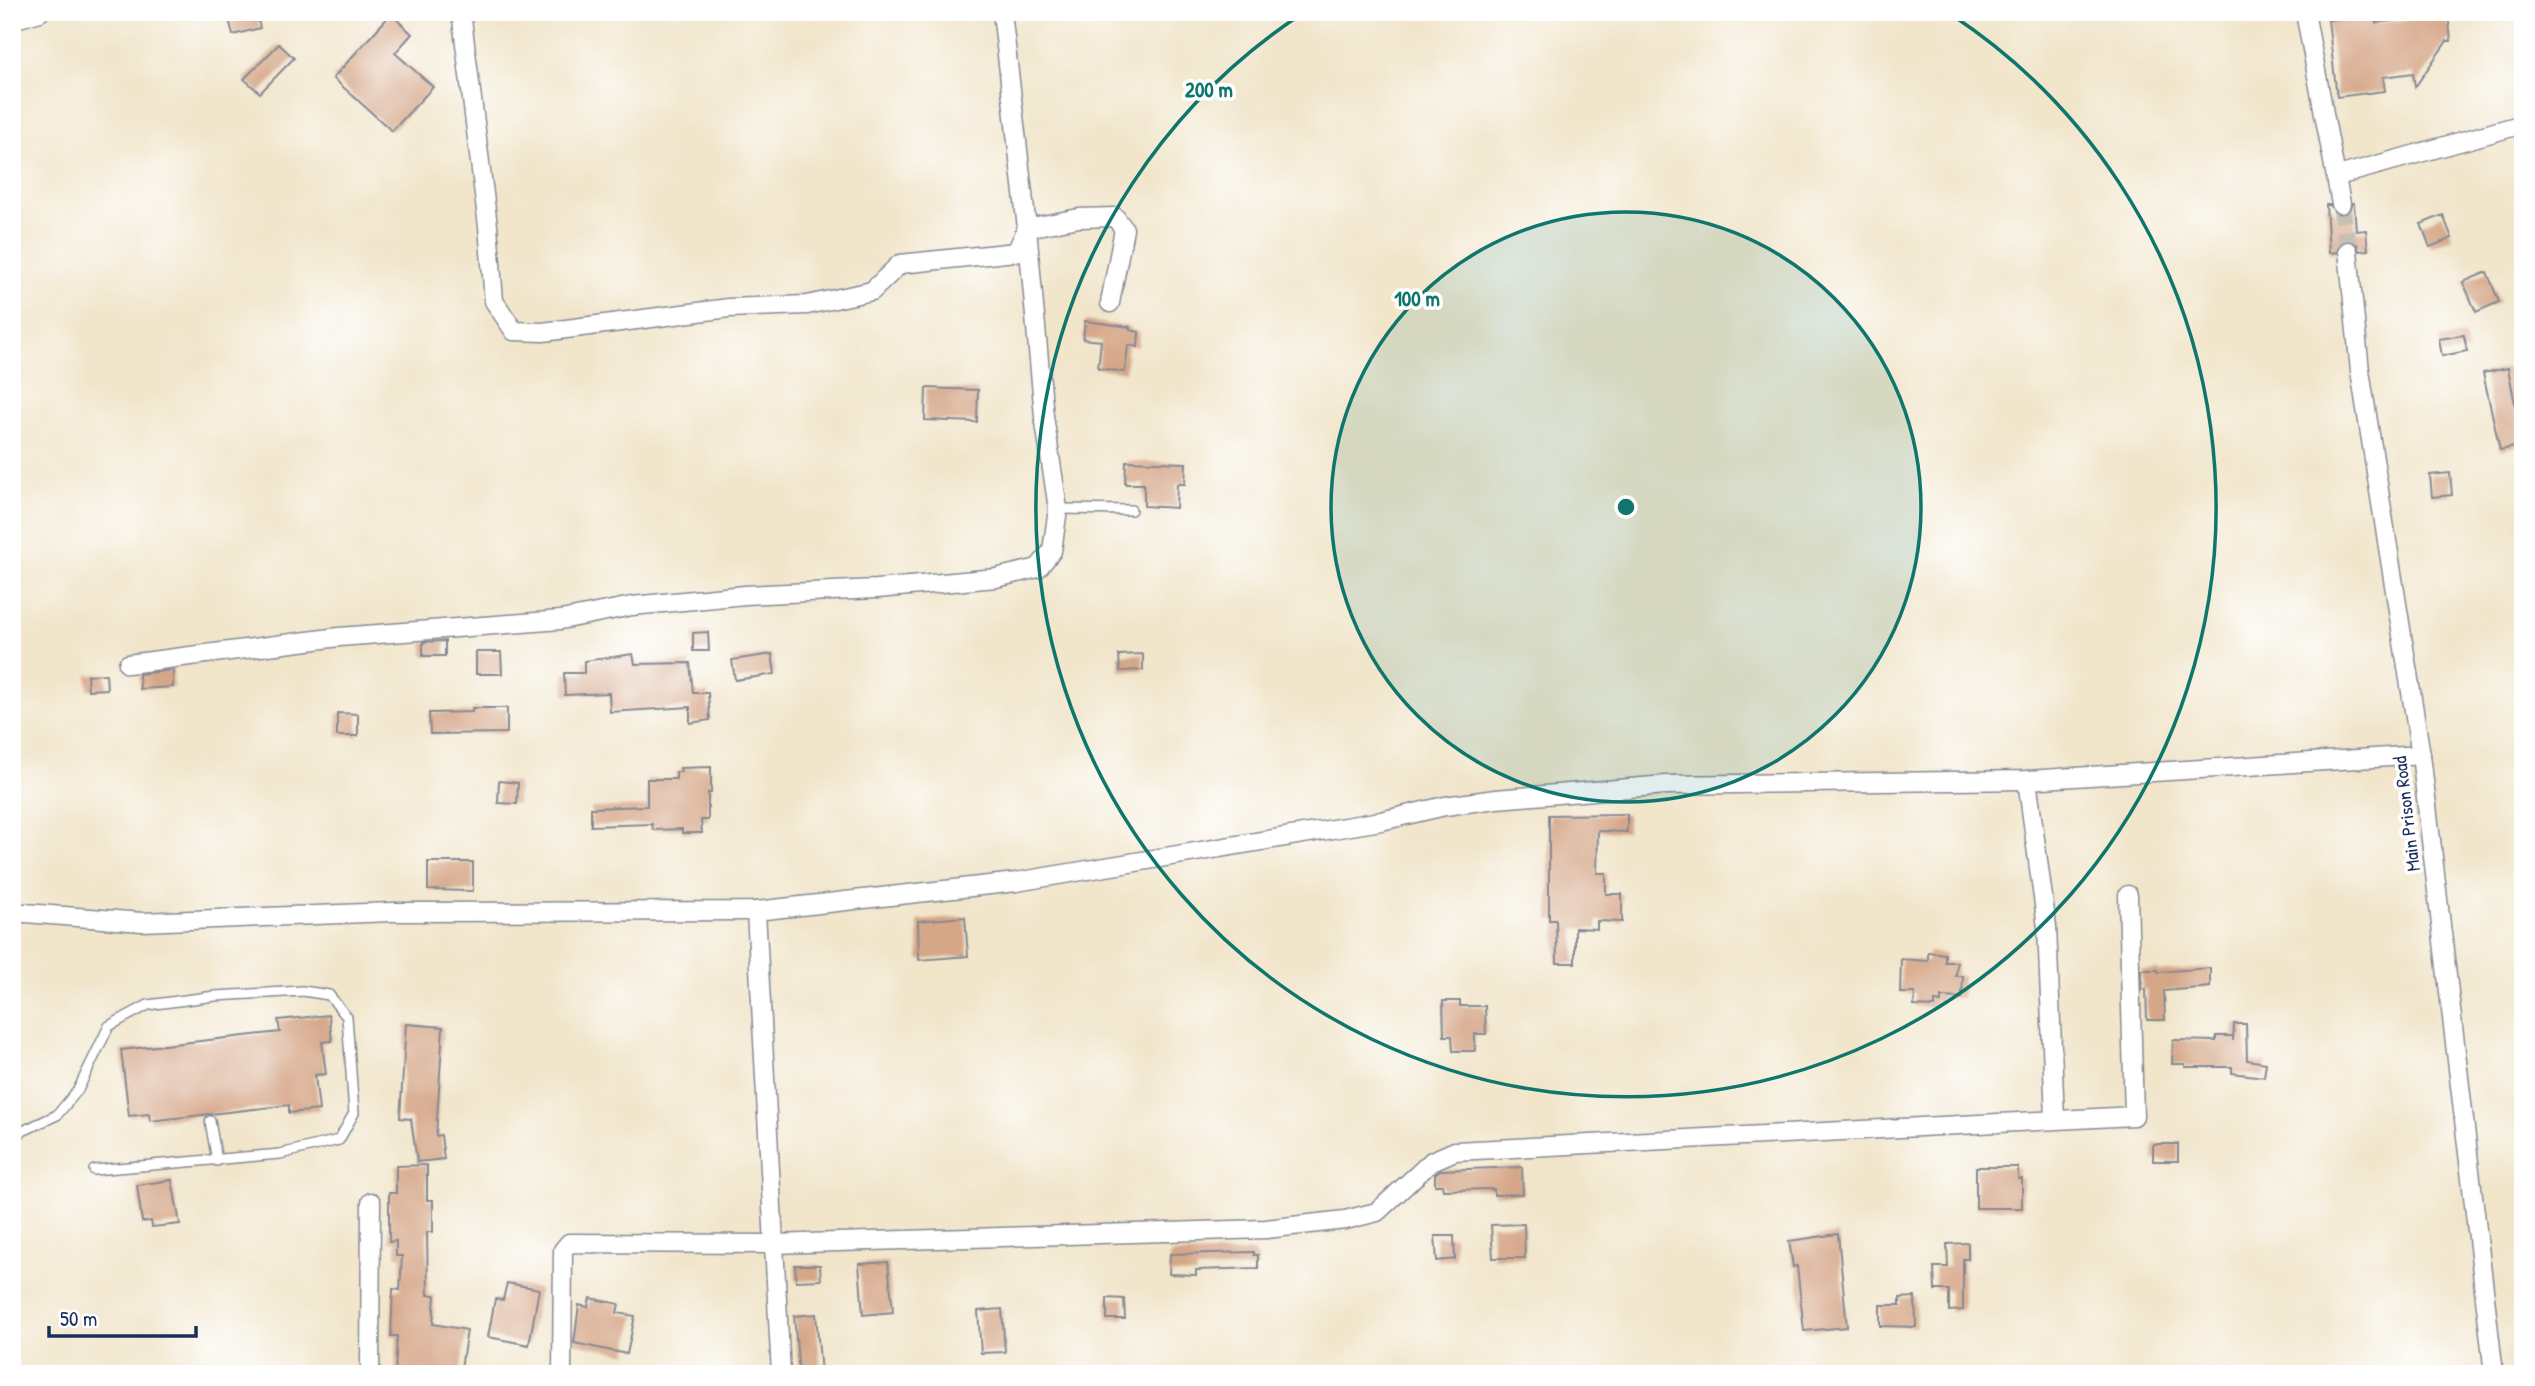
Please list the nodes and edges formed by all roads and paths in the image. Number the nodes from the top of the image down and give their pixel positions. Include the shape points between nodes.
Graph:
1 (40, 12) edge
2 (461, 12) edge
3 (1002, 12) edge
4 (2305, 12) edge
5 (12, 20) edge
6 (2523, 124) edge
7 (2337, 176) junction
8 (2341, 204) tunnel mouth
9 (1027, 228) junction
10 (2348, 251) tunnel mouth
11 (1110, 303) dead end
12 (1058, 509) junction
13 (1131, 510) dead end
14 (128, 664) dead end
15 (2421, 755) junction
16 (2028, 780) junction
17 (2128, 895) dead end
18 (756, 911) junction
19 (12, 912) edge
20 (2055, 1119) junction
21 (210, 1121) dead end
22 (12, 1136) edge
23 (217, 1161) junction
24 (94, 1170) dead end
25 (371, 1202) dead end
26 (773, 1244) junction
27 (370, 1374) edge
28 (562, 1374) edge
29 (781, 1374) edge
30 (2494, 1374) edge

1 - 5 street
2 - 9 street via 494,301 514,331 543,332 729,308 807,305 872,291 900,264 1016,252
3 - 9 street
4 - 7 street
6 - 7 street
7 - 8 street
9 - 11 street via 1115,217 1124,229
9 - 12 street via 1044,416
10 - 15 street, Main Prison Road via 2360,371
12 - 13 lane
12 - 14 street via 1052,551 1038,568 996,578 732,596 561,620 339,637
15 - 16 street
15 - 30 street, Main Prison Road
16 - 18 street via 1666,785 1496,799 1016,882
16 - 20 street via 2047,927
17 - 20 street via 2134,1115
18 - 19 street via 391,912 142,922
18 - 26 street
20 - 26 street via 1455,1151 1432,1161 1377,1212 1266,1229
21 - 23 lane
22 - 23 lane via 57,1115 78,1090 109,1026 148,1005 303,991 329,995 347,1017 354,1113 339,1140 279,1154
23 - 24 lane
25 - 27 street
26 - 28 street via 569,1243 563,1250
26 - 29 street

